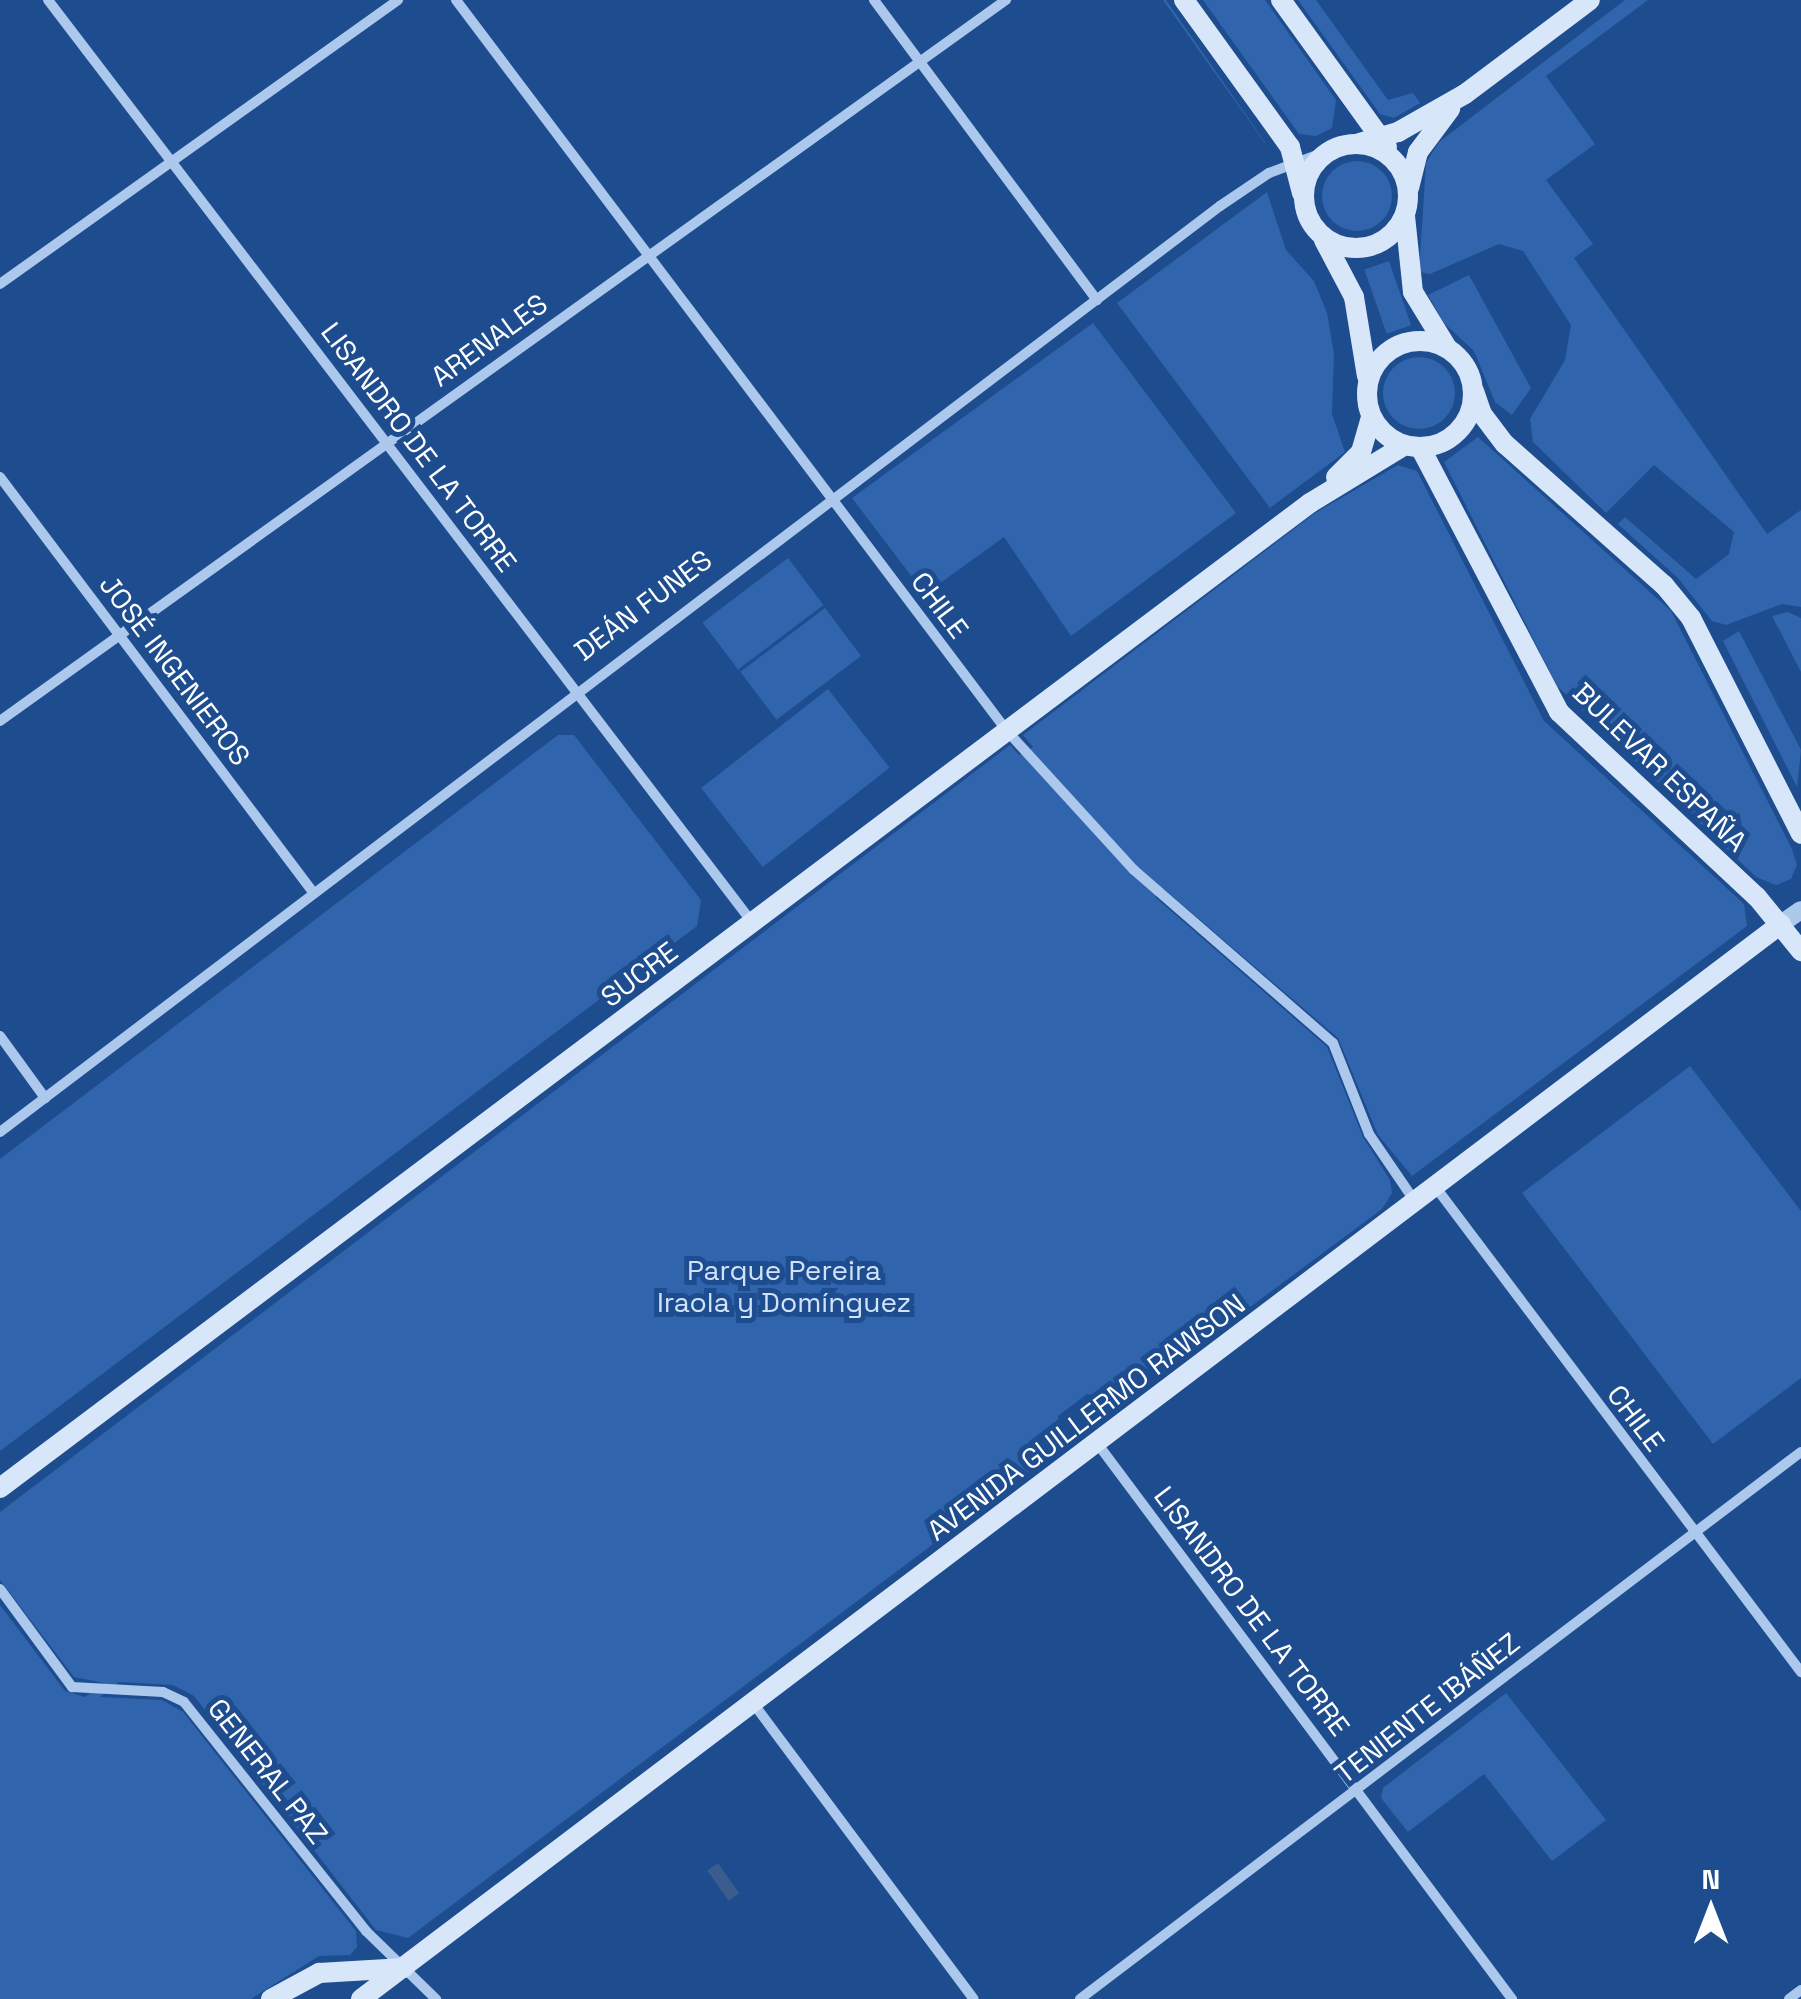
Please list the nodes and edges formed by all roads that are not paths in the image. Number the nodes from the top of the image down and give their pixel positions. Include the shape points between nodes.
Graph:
1 (48, 0) edge
2 (398, 0) edge
3 (456, 0) edge
4 (874, 0) edge
5 (1006, 0) edge
6 (1184, 0) edge
7 (1281, 0) edge
8 (1590, 0) edge
9 (920, 62) junction
10 (1466, 94) junction
11 (1381, 138) junction
12 (1346, 146) junction
13 (171, 160) junction
14 (1294, 162) junction
15 (1399, 165) junction
16 (1408, 192) junction
17 (1305, 208) junction
18 (1405, 216) junction
19 (1320, 234) junction
20 (645, 254) junction
21 (0, 284) edge
22 (1096, 300) junction
23 (1447, 347) junction
24 (1367, 382) junction
25 (1474, 391) junction
26 (1371, 416) junction
27 (387, 443) junction
28 (1412, 446) junction
29 (0, 477) edge
30 (830, 497) junction
31 (1310, 503) junction
32 (122, 634) junction
33 (577, 690) junction
34 (0, 721) edge
35 (1007, 731) junction
36 (1801, 834) edge
37 (313, 892) junction
38 (1801, 910) edge
39 (752, 922) junction
40 (1781, 924) junction
41 (1801, 951) edge
42 (0, 1036) edge
43 (45, 1098) junction
44 (0, 1132) edge
45 (1436, 1188) junction
46 (1416, 1204) junction
47 (1097, 1443) junction
48 (1801, 1452) edge
49 (0, 1488) edge
50 (1693, 1532) junction
51 (0, 1589) edge
52 (1801, 1672) edge
53 (753, 1704) junction
54 (1358, 1790) junction
55 (404, 1968) junction
56 (1801, 1990) edge
57 (271, 1999) edge
58 (362, 1999) edge
59 (436, 1999) edge
60 (974, 1999) edge
61 (1080, 1999) edge
62 (1512, 1999) edge
63 (1789, 1999) edge

1 - 13 street, LISANDRO DE LA TORRE
2 - 13 street
3 - 20 street, CHILE
4 - 9 street
5 - 9 street, ARENALES
6 - 14 main road
7 - 11 main road
8 - 10 main road, DEÁN FUNES
9 - 20 street, ARENALES
9 - 22 street
10 - 11 main road, DEÁN FUNES
10 - 16 main road, DEÁN FUNES via 1427,136
11 - 12 main road, DEÁN FUNES
11 - 15 main road
12 - 14 street, DEÁN FUNES
12 - 15 main road via 1380,150
12 - 17 main road via 1312,169
13 - 21 street
13 - 27 street, LISANDRO DE LA TORRE
14 - 17 main road
14 - 22 street, DEÁN FUNES via 1220,206
15 - 16 main road
16 - 18 main road
17 - 19 main road
18 - 19 main road via 1390,236 1367,247 1342,246
18 - 23 main road via 1413,292
19 - 24 main road via 1354,297
20 - 27 street, ARENALES
20 - 30 street, CHILE
22 - 30 street, DEÁN FUNES
23 - 24 main road via 1415,340 1398,344
23 - 25 main road via 1470,374
24 - 26 main road
25 - 28 main road via 1459,430
25 - 36 main road via 1505,444 1664,585 1692,618
26 - 28 main road
26 - 31 main road, SUCRE via 1361,452
27 - 32 street, ARENALES
27 - 33 street, LISANDRO DE LA TORRE
28 - 31 main road, SUCRE
28 - 40 main road, BULEVAR ESPAÑA via 1559,712
29 - 32 street, JOSÉ INGENIEROS
30 - 33 street, DEÁN FUNES
30 - 35 street, CHILE
31 - 35 main road, SUCRE
32 - 34 street, ARENALES
32 - 37 street, JOSÉ INGENIEROS
33 - 37 street, DEÁN FUNES
33 - 39 street, LISANDRO DE LA TORRE
35 - 39 main road, SUCRE
35 - 46 street, CHILE via 1134,870 1333,1043 1369,1134
37 - 43 street, DEÁN FUNES
38 - 40 street, AVENIDA GUILLERMO RAWSON
39 - 49 main road, SUCRE
40 - 41 main road, BULEVAR ESPAÑA
40 - 45 main road, AVENIDA GUILLERMO RAWSON
42 - 43 street
43 - 44 street, DEÁN FUNES
45 - 46 main road, AVENIDA GUILLERMO RAWSON
45 - 50 street, CHILE
46 - 47 main road, AVENIDA GUILLERMO RAWSON
47 - 53 main road, AVENIDA GUILLERMO RAWSON
47 - 54 street, LISANDRO DE LA TORRE
48 - 50 street, TENIENTE IBÁÑEZ
50 - 52 street, CHILE
50 - 54 street, TENIENTE IBÁÑEZ
51 - 55 street, GENERAL PAZ via 72,1686 163,1692 184,1702 366,1931
53 - 55 main road, AVENIDA GUILLERMO RAWSON
53 - 60 street
54 - 61 street, TENIENTE IBÁÑEZ
54 - 62 street, LISANDRO DE LA TORRE
55 - 57 main road via 318,1973
55 - 58 main road, AVENIDA GUILLERMO RAWSON
55 - 59 street, GENERAL PAZ
56 - 63 street

